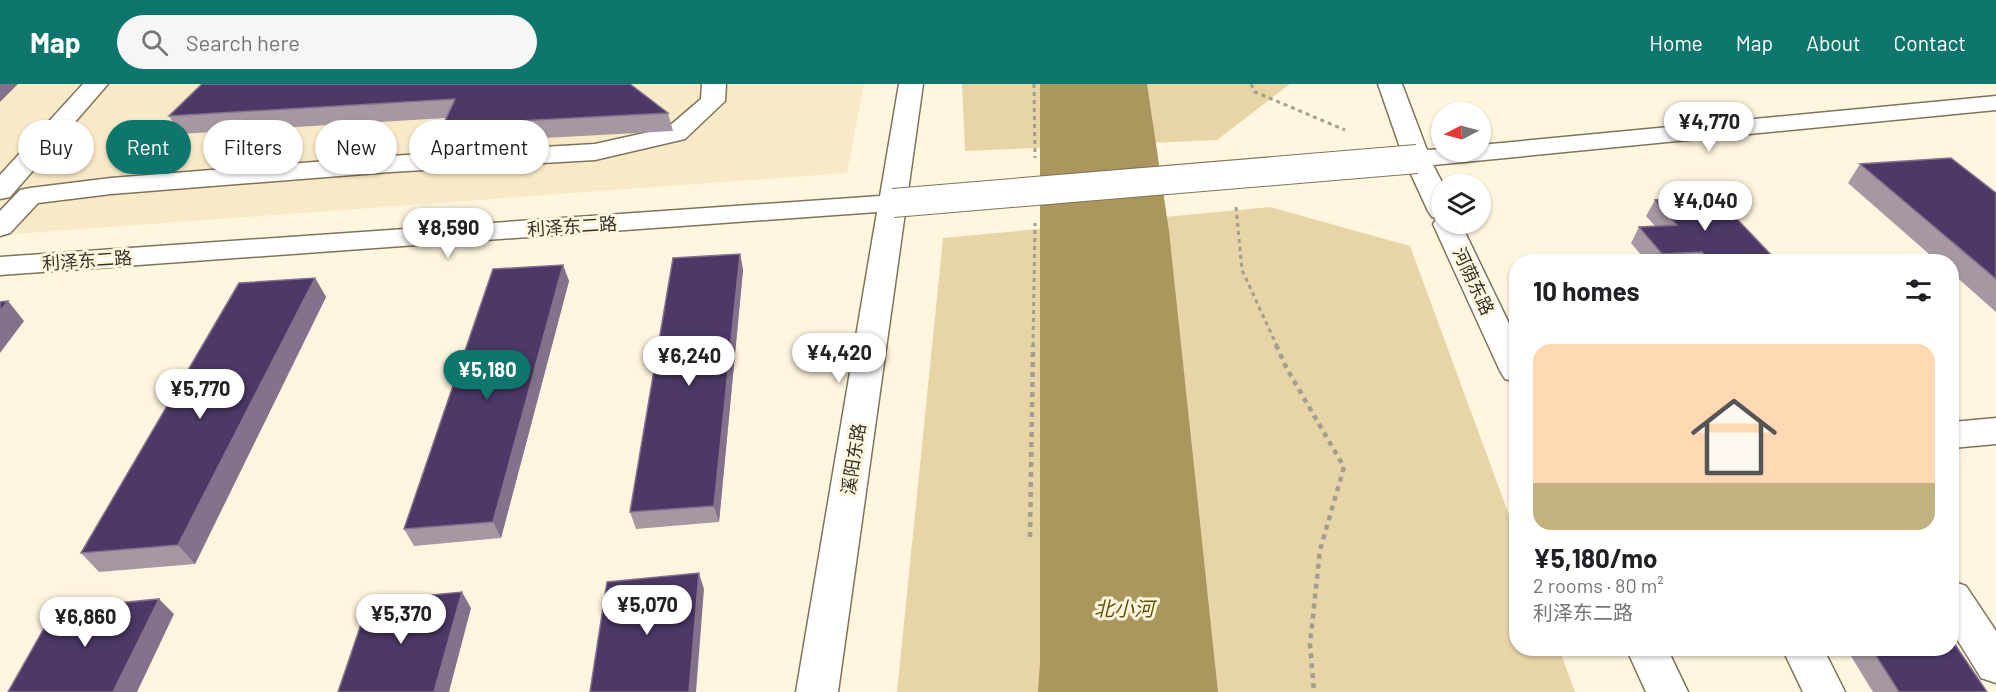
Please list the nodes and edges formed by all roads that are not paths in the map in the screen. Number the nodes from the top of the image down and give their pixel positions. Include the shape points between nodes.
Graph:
1 (96, 84) edge
2 (714, 84) edge
3 (912, 84) edge
4 (1390, 84) edge
5 (1996, 103) edge
6 (1417, 159) junction
7 (1431, 188) edge
8 (0, 191) edge
9 (893, 203) junction
10 (0, 227) edge
11 (1452, 234) edge
12 (0, 266) edge
13 (1509, 356) edge
14 (1996, 431) edge
15 (1959, 434) edge
16 (1959, 609) edge
17 (1650, 656) edge
18 (1806, 656) edge
19 (1996, 665) edge
20 (817, 692) edge
21 (1667, 692) edge
22 (1824, 692) edge

1 - 8 street
2 - 10 street via 713,101 676,134 595,152 390,164 30,196
3 - 9 street, 溪阳东路
4 - 6 street
5 - 6 street, 利泽东二路
6 - 7 street
6 - 9 street, 利泽东二路, bridge
9 - 12 street, 利泽东二路
9 - 20 street, 溪阳东路
11 - 13 street, 河荫东路
14 - 15 street
16 - 19 street
17 - 21 street
18 - 22 street

